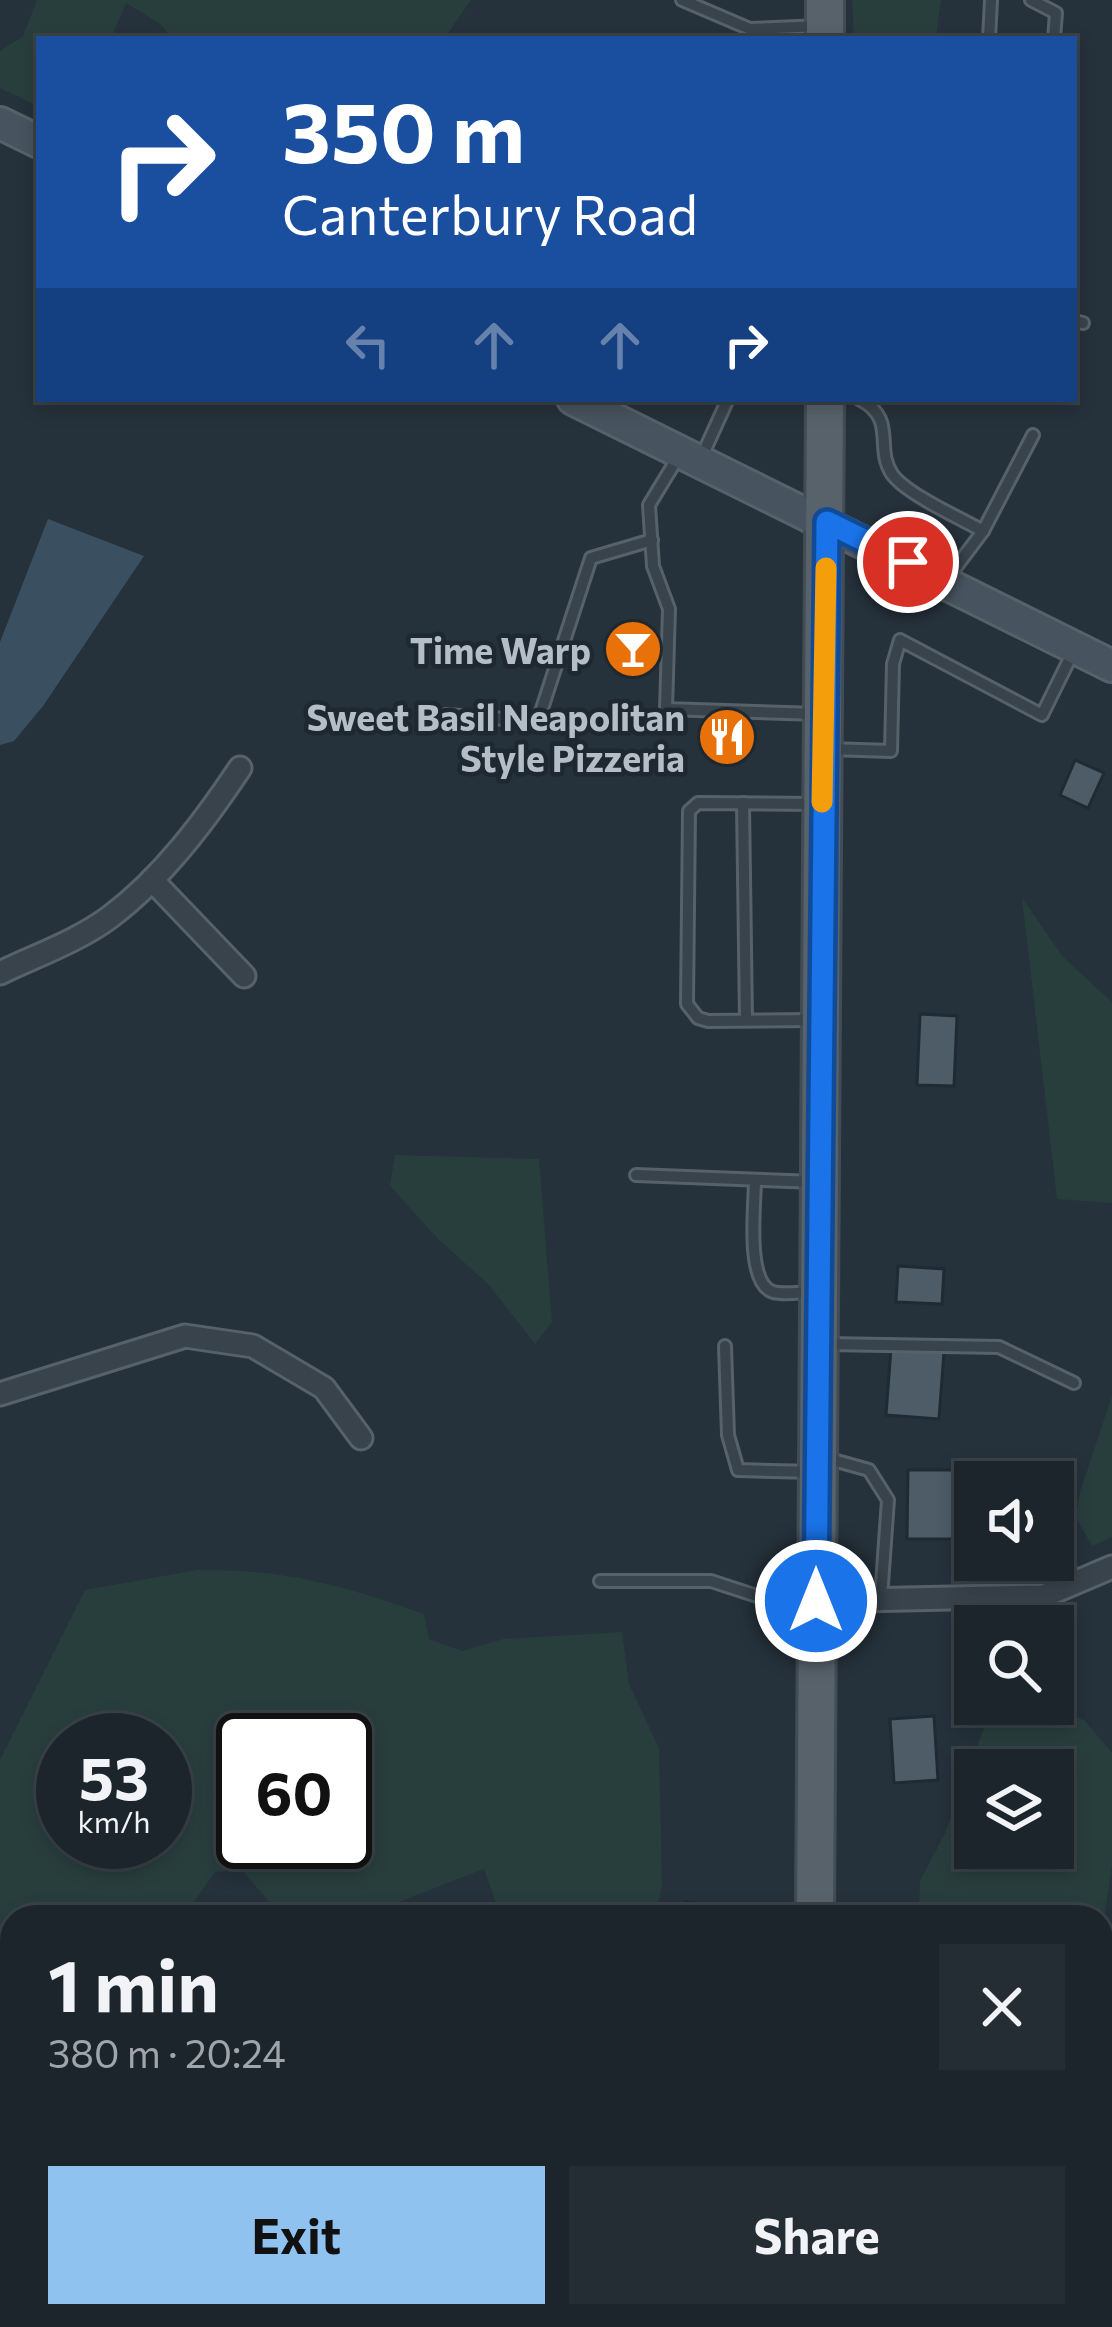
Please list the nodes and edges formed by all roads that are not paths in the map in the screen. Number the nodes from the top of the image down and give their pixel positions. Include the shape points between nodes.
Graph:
1 (682, 0) edge
2 (991, 0) edge
3 (1031, 0) edge
4 (1066, 0) edge
5 (1056, 14) junction
6 (825, 21) edge
7 (989, 36) edge
8 (1054, 36) edge
9 (0, 123) edge
10 (36, 141) edge
11 (726, 402) edge
12 (825, 402) edge
13 (865, 402) edge
14 (607, 406) edge
15 (1033, 436) dead end
16 (691, 456) junction
17 (827, 522) junction
18 (982, 531) junction
19 (652, 540) junction
20 (945, 581) junction
21 (1076, 647) junction
22 (1112, 666) edge
23 (446, 715) dead end
24 (822, 731) junction
25 (240, 768) dead end
26 (743, 803) junction
27 (822, 804) junction
28 (152, 880) junction
29 (0, 973) edge
30 (244, 976) dead end
31 (820, 1020) junction
32 (746, 1021) junction
33 (636, 1175) dead end
34 (755, 1180) junction
35 (819, 1183) junction
36 (818, 1292) junction
37 (818, 1343) junction
38 (725, 1346) dead end
39 (1074, 1383) dead end
40 (0, 1394) edge
41 (362, 1438) dead end
42 (817, 1464) junction
43 (1112, 1567) edge
44 (601, 1581) dead end
45 (880, 1600) junction
46 (816, 1601) junction
47 (815, 1905) edge

1 - 6 lane via 750,29
2 - 7 lane
3 - 5 lane
4 - 5 lane
5 - 8 lane
9 - 10 street
11 - 16 lane
12 - 17 main road
13 - 18 lane via 885,426 885,460 895,479
14 - 16 street
15 - 18 lane
16 - 17 street
16 - 19 lane via 650,505
17 - 20 street
17 - 24 main road
18 - 20 lane
19 - 23 lane via 591,558 538,721
19 - 24 lane via 669,609 666,709
20 - 21 street
21 - 22 street
21 - 24 lane via 1042,715 900,640 891,751
24 - 27 main road
25 - 28 street
26 - 27 lane
26 - 32 lane
26 - 32 lane via 698,803 689,812 687,1004 708,1021
27 - 31 main road
28 - 29 street via 107,920
28 - 30 street
31 - 32 lane
31 - 35 main road
33 - 34 lane
34 - 35 lane
34 - 36 lane via 754,1256 762,1284 772,1292
35 - 36 main road
36 - 37 main road
37 - 39 lane via 999,1348
37 - 42 main road
38 - 42 lane via 728,1435 738,1470
40 - 41 street via 185,1336 253,1346 324,1388
42 - 45 lane via 868,1470 888,1500
42 - 46 main road
43 - 45 street via 1044,1596
44 - 46 lane via 711,1581 769,1600
45 - 46 street
46 - 47 main road

